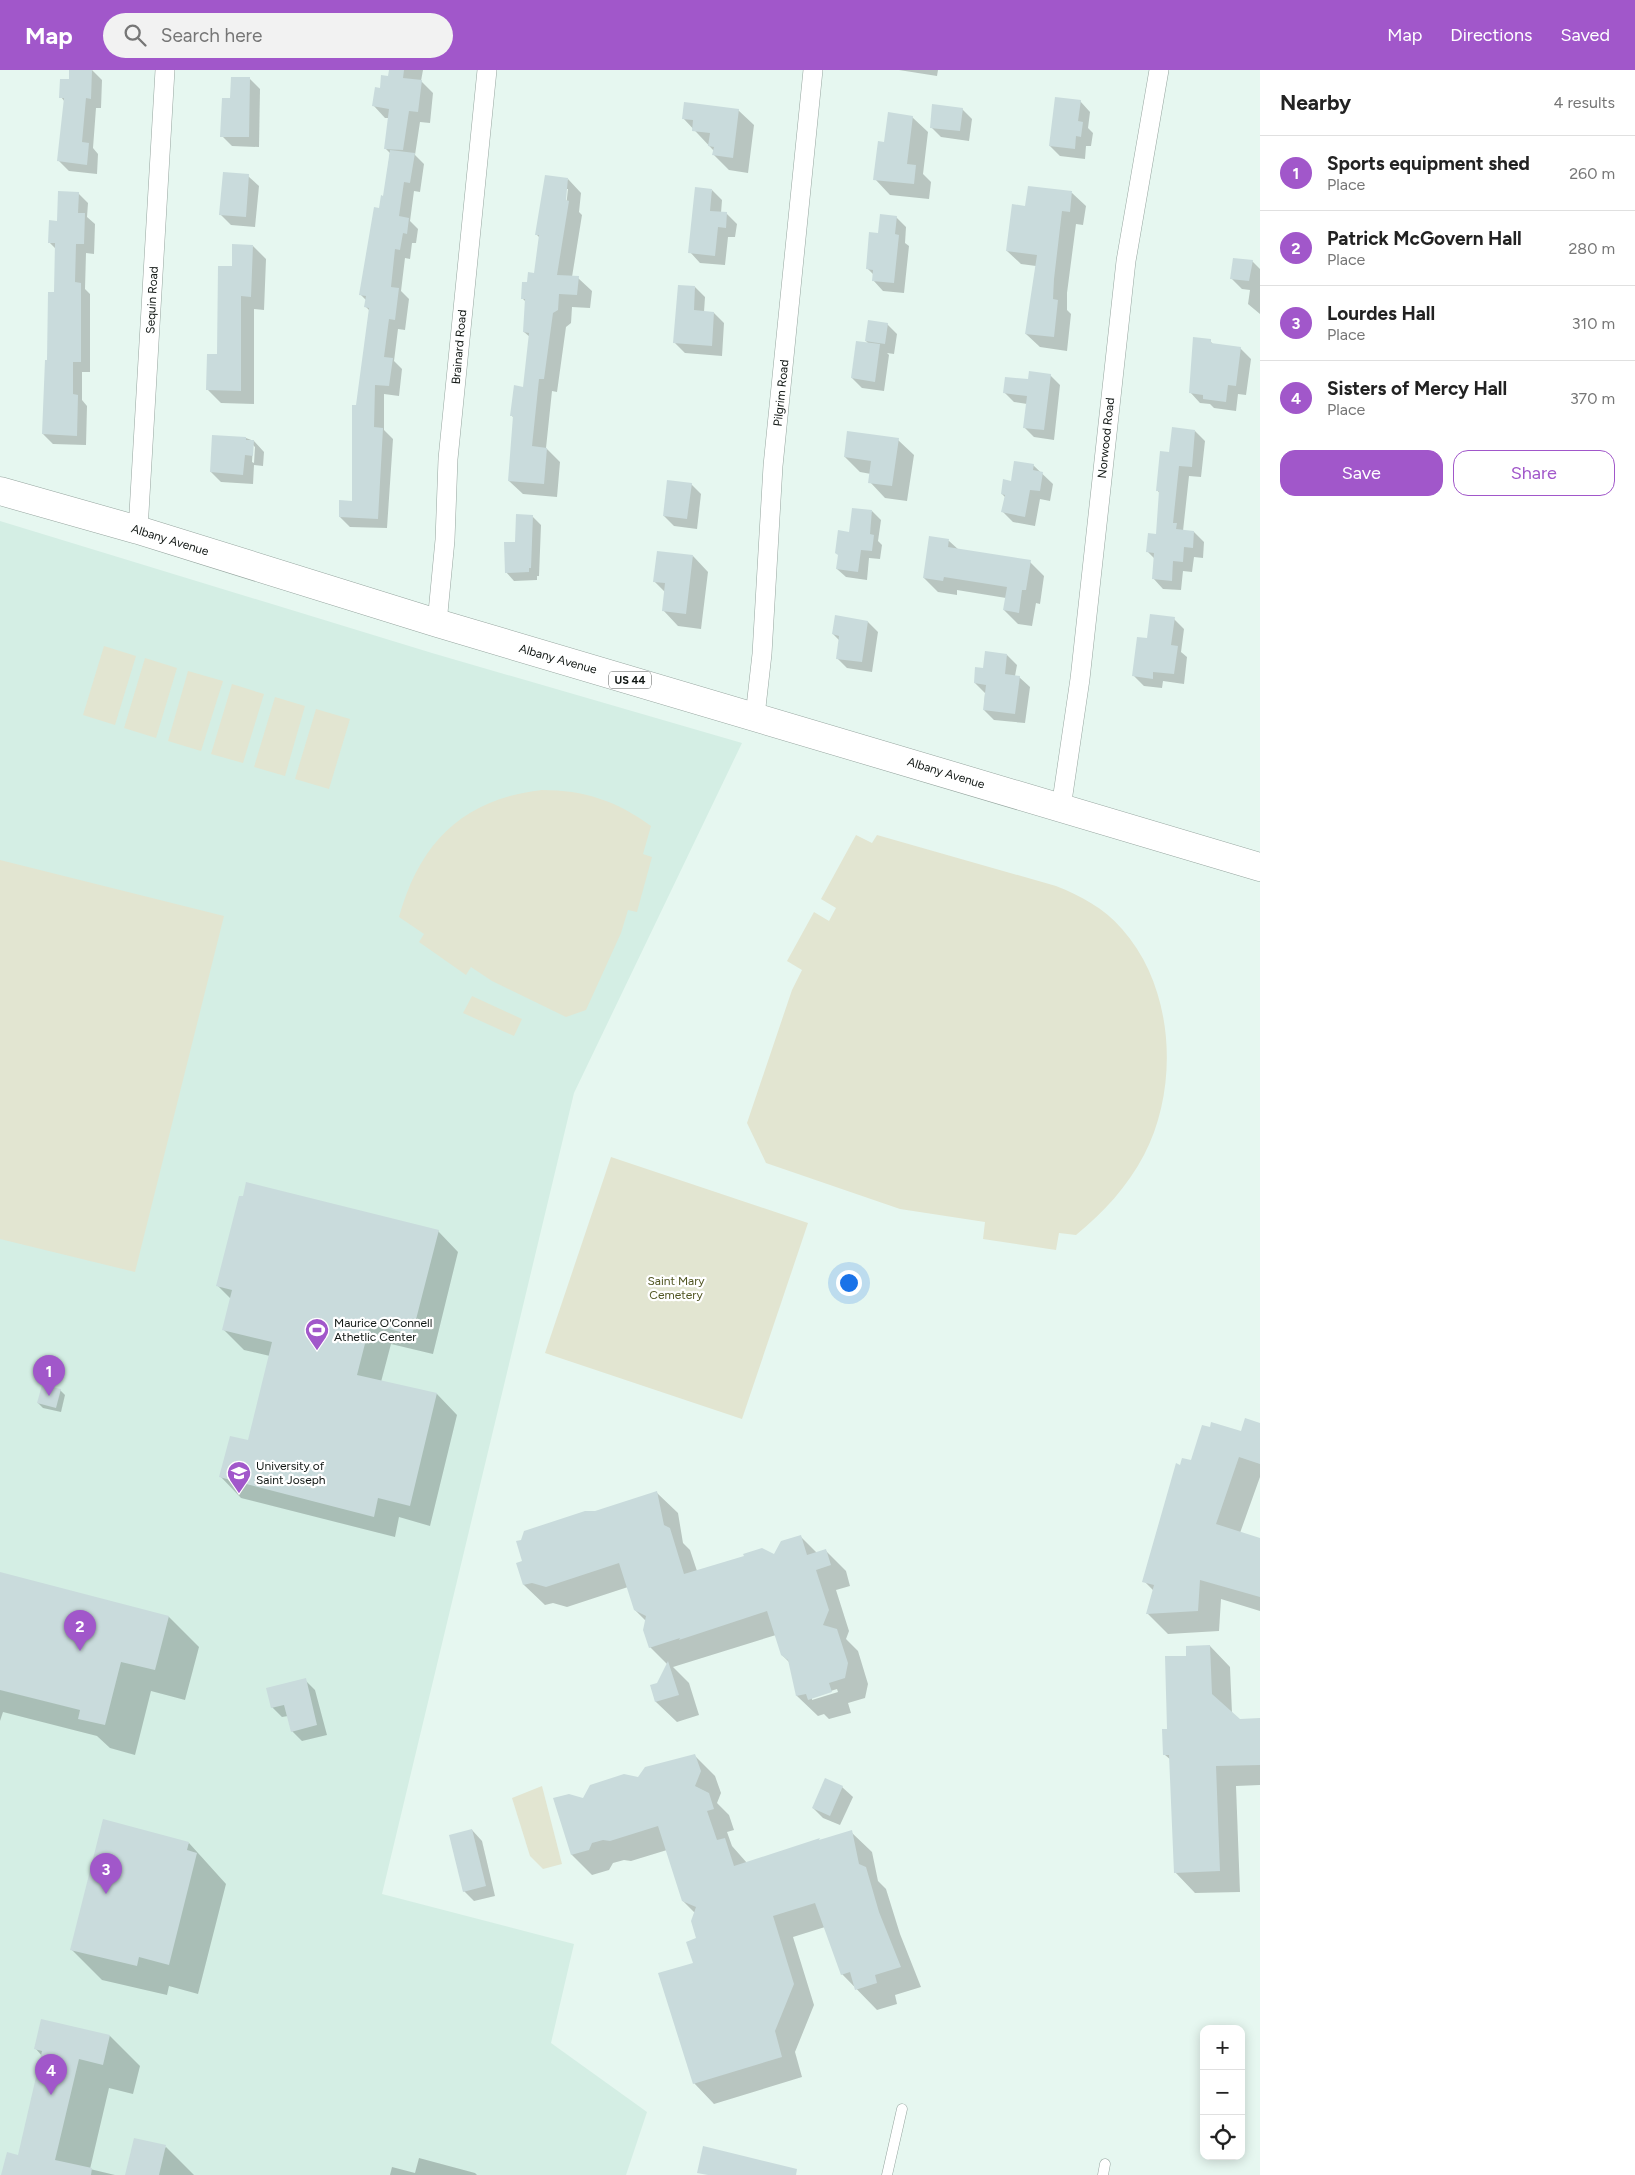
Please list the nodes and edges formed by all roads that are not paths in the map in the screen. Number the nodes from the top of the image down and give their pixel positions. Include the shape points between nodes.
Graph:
1 (165, 70) edge
2 (487, 70) edge
3 (813, 70) edge
4 (1159, 70) edge
5 (0, 491) edge
6 (138, 530) junction
7 (437, 624) junction
8 (755, 716) junction
9 (1061, 808) junction
10 (1260, 866) edge
11 (902, 2109) dead end
12 (1106, 2164) dead end
13 (887, 2175) edge
14 (1103, 2175) edge

1 - 6 street, Sequin Road
2 - 7 street, Brainard Road via 449,449
3 - 8 street, Pilgrim Road via 773,466 762,654
4 - 9 street, Norwood Road via 1126,260 1080,680
5 - 6 highway, Albany Avenue / US 44
6 - 7 highway, Albany Avenue / US 44
7 - 8 highway, Albany Avenue / US 44
8 - 9 highway, Albany Avenue / US 44
9 - 10 highway, Albany Avenue / US 44
11 - 13 lane
12 - 14 lane

